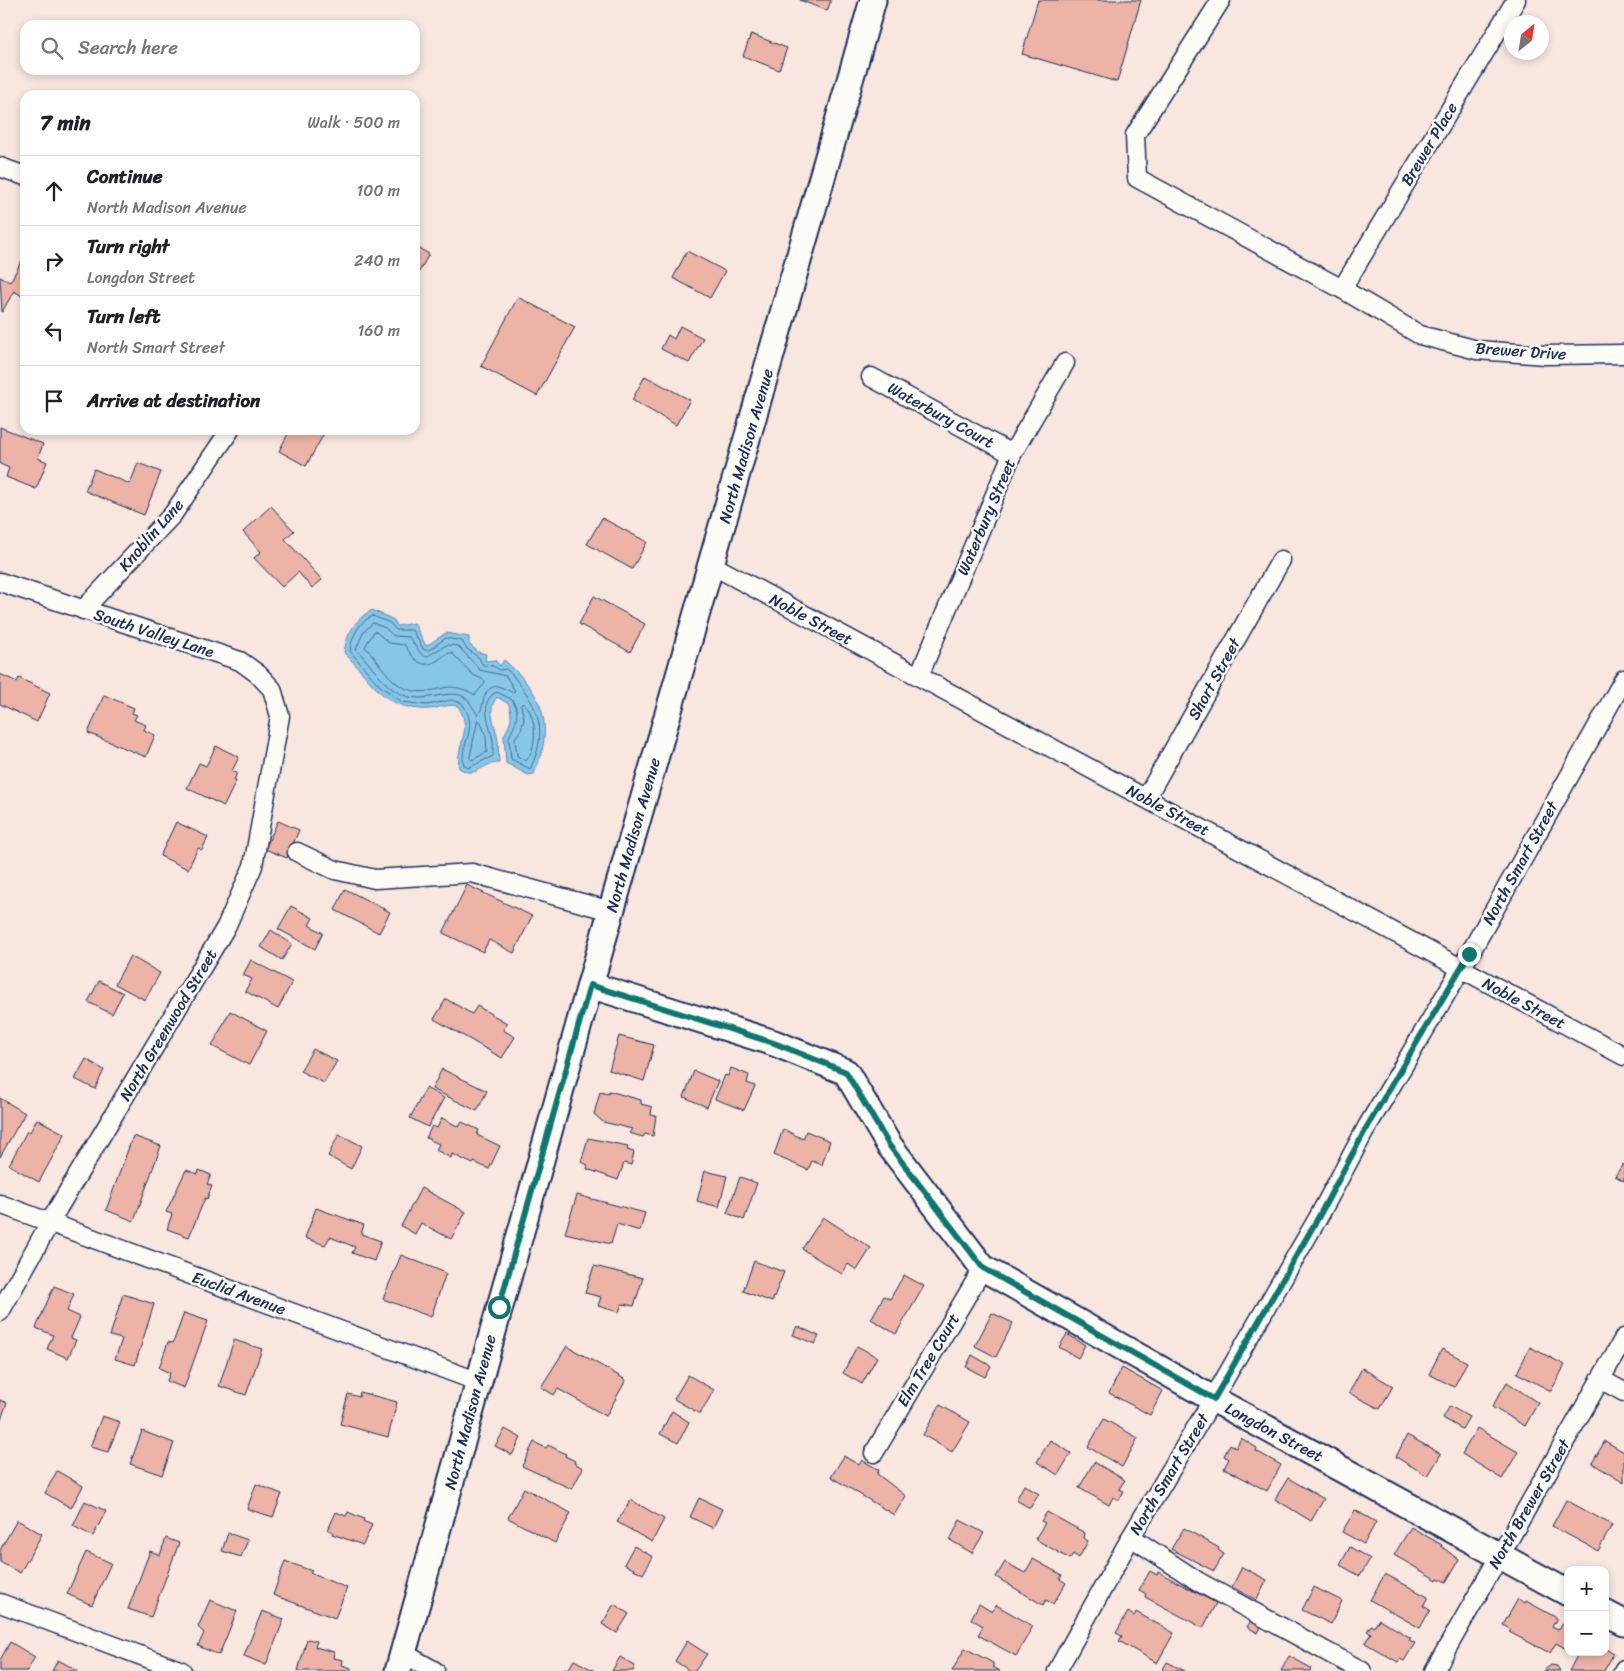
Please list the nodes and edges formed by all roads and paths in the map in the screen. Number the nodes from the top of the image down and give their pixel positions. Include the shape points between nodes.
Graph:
1 (874, 0) edge
2 (1221, 0) edge
3 (1516, 0) edge
4 (0, 167) edge
5 (20, 174) edge
6 (1342, 289) junction
7 (1624, 354) edge
8 (1065, 363) dead end
9 (871, 377) dead end
10 (227, 435) edge
11 (1012, 454) junction
12 (1281, 560) dead end
13 (712, 564) junction
14 (0, 582) edge
15 (83, 610) junction
16 (919, 676) junction
17 (1624, 679) edge
18 (280, 716) joint
19 (1146, 798) junction
20 (297, 852) dead end
21 (611, 911) junction
22 (1461, 969) junction
23 (590, 985) junction
24 (1624, 1056) edge
25 (0, 1204) edge
26 (50, 1223) junction
27 (983, 1268) junction
28 (0, 1312) edge
29 (1624, 1338) edge
30 (1600, 1379) junction
31 (479, 1382) junction
32 (1624, 1392) edge
33 (1214, 1399) junction
34 (874, 1453) dead end
35 (1131, 1537) junction
36 (1499, 1555) junction
37 (1564, 1591) edge
38 (0, 1603) edge
39 (1609, 1615) edge
40 (1624, 1624) edge
41 (401, 1662) edge
42 (182, 1671) edge
43 (435, 1671) edge
44 (1057, 1671) edge
45 (1362, 1671) edge
46 (1434, 1671) edge

1 - 13 main road, North Madison Avenue
2 - 6 street, Brewer Drive via 1135,136 1137,178
3 - 6 street, Brewer Place
4 - 5 street
6 - 7 street, Brewer Drive via 1420,335 1477,350 1546,355
8 - 11 street, Waterbury Street
9 - 11 street, Waterbury Court
10 - 15 street, Knoblin Lane via 173,514
11 - 16 street, Waterbury Street
12 - 19 street, Short Street
13 - 16 street, Noble Street
13 - 21 main road, North Madison Avenue
14 - 15 street, South Valley Lane
15 - 18 street, South Valley Lane via 240,661 272,689
16 - 19 street, Noble Street
17 - 22 street, North Smart Street
18 - 26 street, North Greenwood Street via 253,866 226,927
19 - 22 street, Noble Street
20 - 21 street via 335,870 375,879 472,873
21 - 23 main road, North Madison Avenue
22 - 24 street, Noble Street
22 - 33 street, North Smart Street via 1368,1125
23 - 27 main road, Longdon Street via 774,1043 846,1072 889,1145
23 - 31 main road, North Madison Avenue
25 - 26 street, Euclid Avenue
26 - 28 street, North Greenwood Street
26 - 31 street, Euclid Avenue
27 - 33 main road, Longdon Street
27 - 34 street, Elm Tree Court
29 - 30 street, North Brewer Street
30 - 32 street
30 - 36 street, North Brewer Street
31 - 41 main road, North Madison Avenue
33 - 35 street, North Smart Street
33 - 36 main road, Longdon Street
35 - 44 street, North Smart Street
35 - 45 street via 1200,1582
36 - 37 main road, Longdon Street
36 - 46 street, North Brewer Street
38 - 42 street
39 - 40 main road
41 - 43 street

